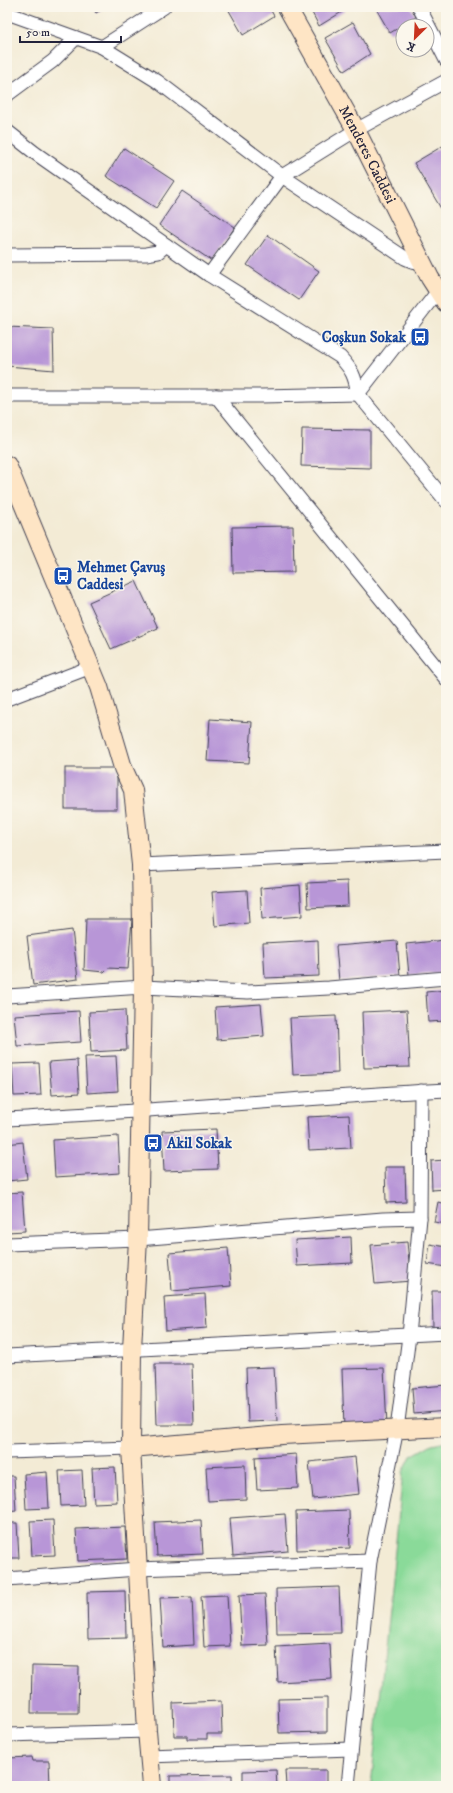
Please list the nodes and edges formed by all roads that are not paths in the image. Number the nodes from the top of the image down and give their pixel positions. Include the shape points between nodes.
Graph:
1 (287, 7) edge
2 (419, 7) edge
3 (160, 8) edge
4 (7, 13) edge
5 (76, 38) junction
6 (102, 47) junction
7 (446, 60) edge
8 (446, 81) edge
9 (7, 96) edge
10 (356, 130) junction
11 (7, 131) edge
12 (282, 176) junction
13 (166, 245) junction
14 (7, 255) edge
15 (424, 263) junction
16 (209, 275) junction
17 (443, 293) edge
18 (358, 394) junction
19 (7, 396) edge
20 (216, 396) junction
21 (7, 465) edge
22 (446, 500) edge
23 (91, 667) junction
24 (446, 679) edge
25 (7, 699) edge
26 (446, 851) edge
27 (141, 865) junction
28 (446, 978) edge
29 (143, 987) junction
30 (7, 996) edge
31 (446, 1090) edge
32 (421, 1091) junction
33 (142, 1112) junction
34 (7, 1119) edge
35 (420, 1218) junction
36 (138, 1239) junction
37 (7, 1244) edge
38 (446, 1333) edge
39 (409, 1336) junction
40 (132, 1349) junction
41 (7, 1356) edge
42 (446, 1427) edge
43 (397, 1429) junction
44 (131, 1448) junction
45 (7, 1452) edge
46 (370, 1561) junction
47 (137, 1569) junction
48 (7, 1579) edge
49 (146, 1731) junction
50 (7, 1735) edge
51 (351, 1750) junction
52 (148, 1756) junction
53 (152, 1786) edge
54 (348, 1786) edge

1 - 10 street, Menderes Caddesi
2 - 7 street
3 - 6 street
4 - 5 street
5 - 6 street
5 - 9 street via 54,61
6 - 12 street via 157,81
8 - 10 street
10 - 12 street
10 - 15 street, Menderes Caddesi
11 - 13 street
12 - 15 street via 405,258
12 - 16 street
13 - 14 street via 158,252 146,254
13 - 16 street
15 - 17 street, Menderes Caddesi
16 - 18 street via 340,357 355,377
17 - 18 street
18 - 20 street
18 - 22 street
19 - 20 street
20 - 24 street
21 - 23 street
23 - 25 street
23 - 27 street via 133,790
26 - 27 street
27 - 29 street
28 - 29 street via 248,992
29 - 30 street
29 - 33 street
31 - 32 street
32 - 33 street via 202,1105
32 - 35 street
33 - 34 street
33 - 36 street
35 - 36 street
35 - 39 street
36 - 37 street
36 - 40 street
38 - 39 street
39 - 40 street
39 - 43 street
40 - 41 street
40 - 44 street
42 - 43 street
43 - 44 street via 282,1435
43 - 46 street
44 - 45 street
44 - 47 street
46 - 47 street
46 - 51 street
47 - 48 street
47 - 49 street
49 - 50 street
49 - 52 street
51 - 52 street
51 - 54 street
52 - 53 street

